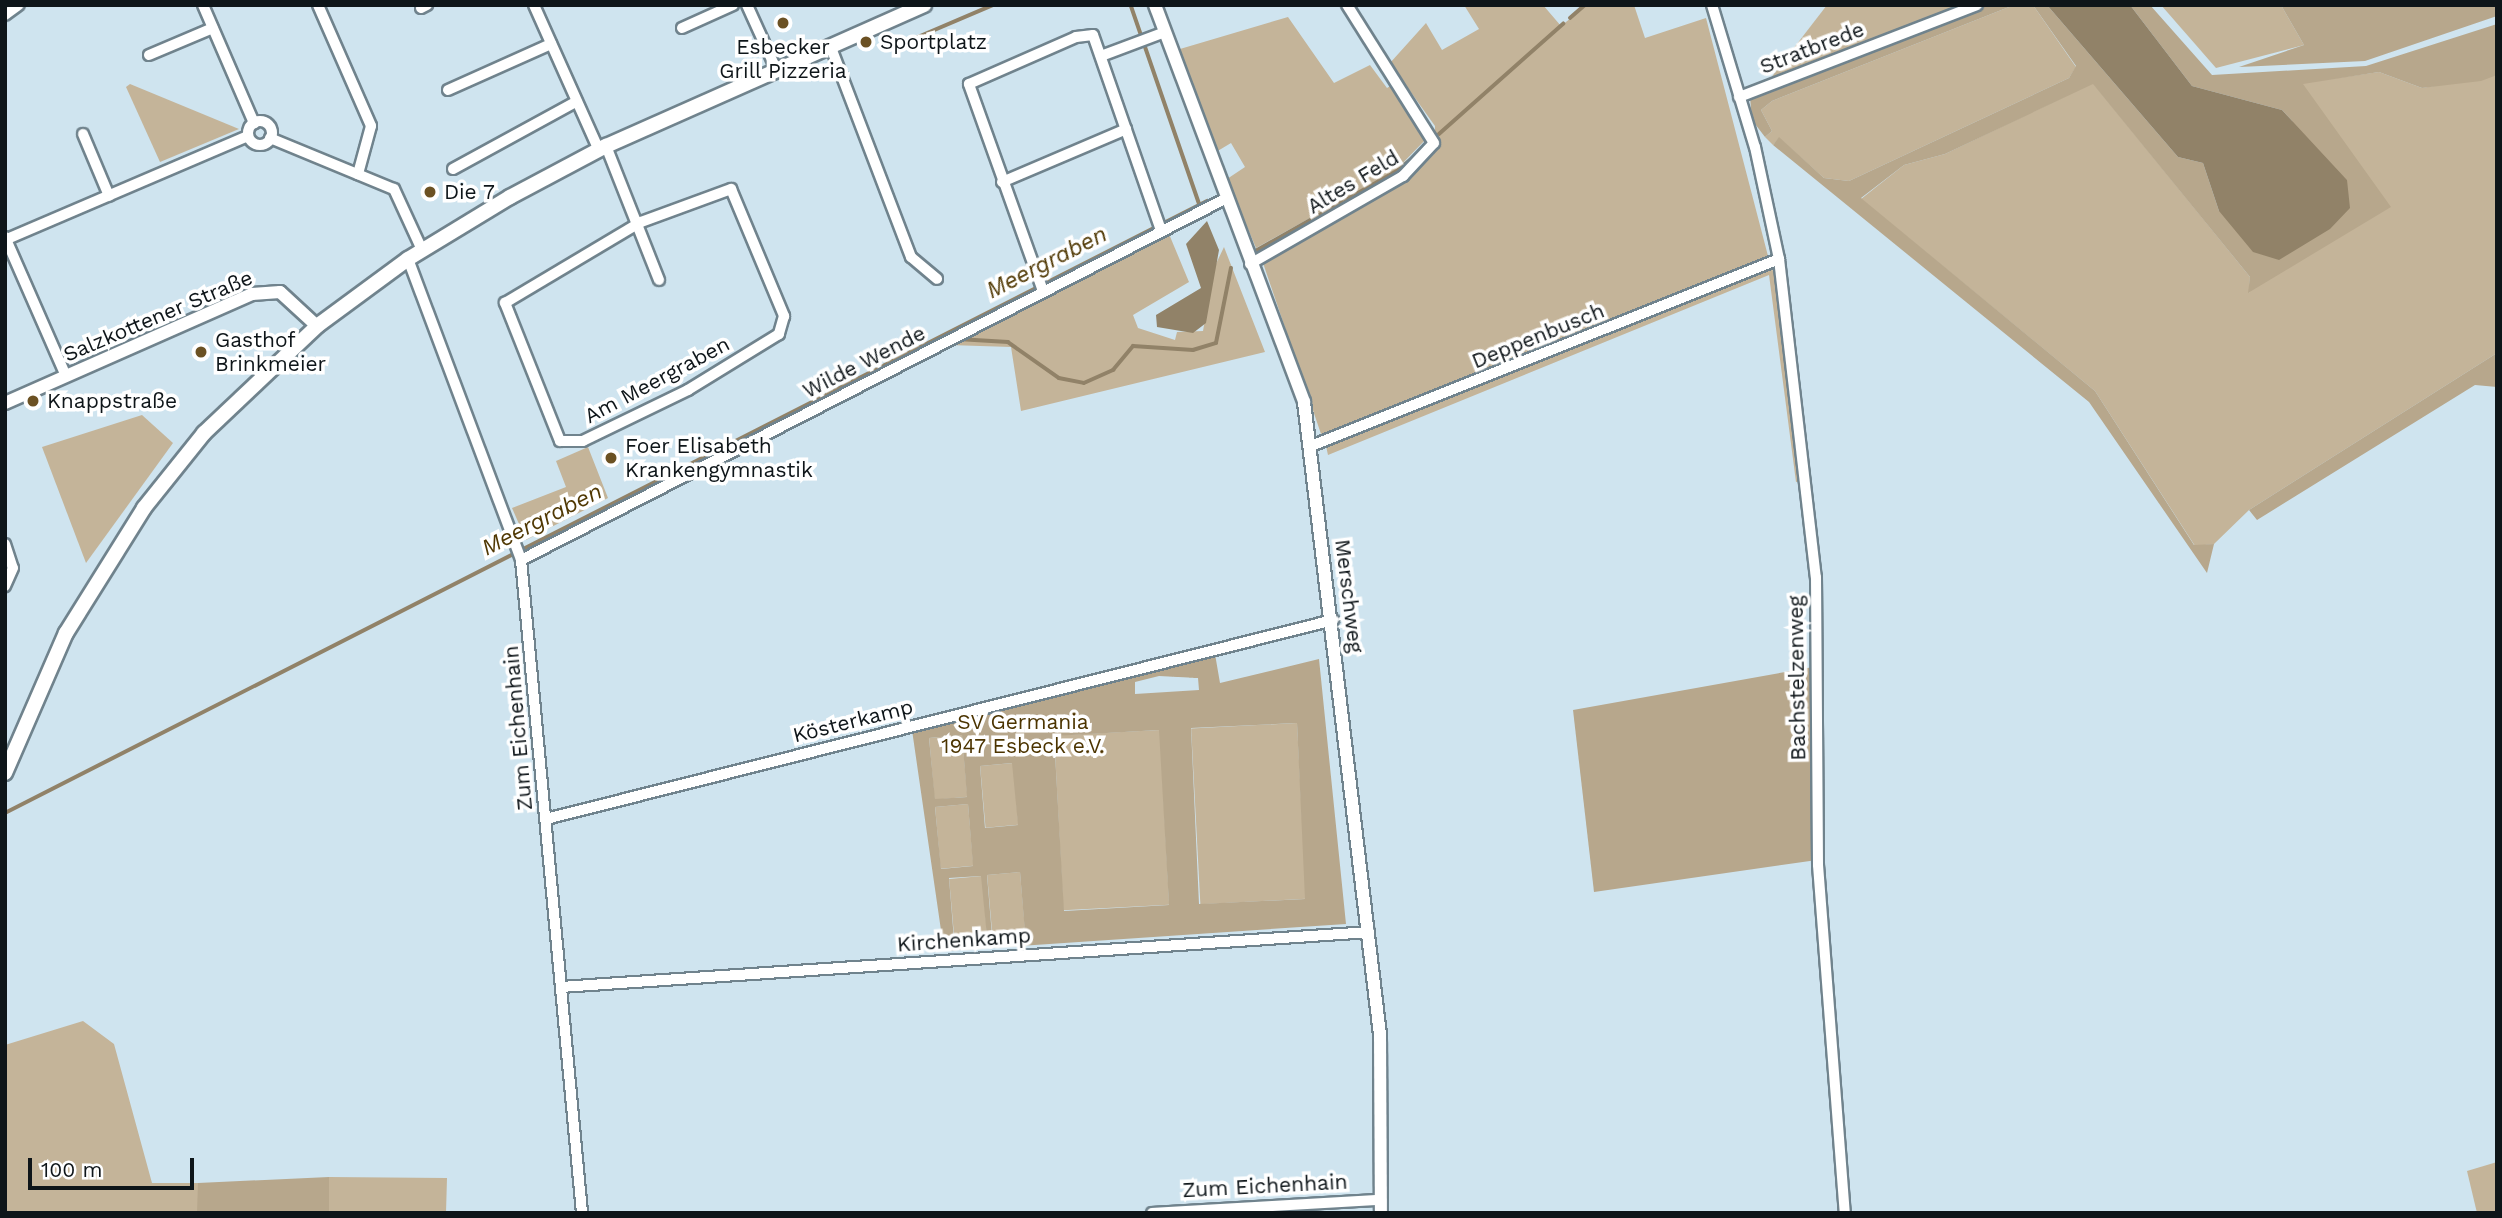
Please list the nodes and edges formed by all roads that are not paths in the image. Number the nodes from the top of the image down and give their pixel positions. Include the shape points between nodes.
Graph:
1 (19, 5) edge
2 (203, 5) edge
3 (318, 5) edge
4 (534, 5) edge
5 (733, 5) edge
6 (747, 5) edge
7 (924, 5) edge
8 (1347, 5) edge
9 (1712, 5) edge
10 (1977, 5) edge
11 (1155, 7) edge
12 (5, 15) edge
13 (682, 27) dead end
14 (213, 28) junction
15 (1165, 32) junction
16 (551, 44) junction
17 (831, 46) junction
18 (149, 55) dead end
19 (1101, 56) junction
20 (776, 69) junction
21 (448, 90) dead end
22 (1740, 97) junction
23 (577, 101) junction
24 (254, 123) junction
25 (1126, 129) junction
26 (83, 134) dead end
27 (248, 136) junction
28 (270, 138) junction
29 (603, 148) junction
30 (453, 169) dead end
31 (358, 174) junction
32 (1002, 182) junction
33 (109, 196) junction
34 (1225, 200) junction
35 (641, 222) junction
36 (1161, 230) junction
37 (6, 239) edge
38 (422, 250) junction
39 (408, 259) junction
40 (1779, 259) junction
41 (1250, 264) junction
42 (937, 279) dead end
43 (659, 280) dead end
44 (1042, 291) junction
45 (317, 326) junction
46 (66, 376) junction
47 (5, 403) edge
48 (1311, 446) junction
49 (5, 544) edge
50 (521, 560) junction
51 (5, 586) edge
52 (1333, 620) junction
53 (5, 774) edge
54 (546, 819) junction
55 (1368, 932) junction
56 (561, 987) junction
57 (1381, 1206) edge
58 (582, 1213) edge
59 (1152, 1213) edge
60 (1845, 1213) edge

1 - 12 street
2 - 14 street
3 - 31 street via 371,126
4 - 16 street
5 - 13 street
6 - 20 street
7 - 17 main road
8 - 41 street, Altes Feld via 1434,143 1403,176
9 - 22 street, Bachstelzenweg
10 - 22 street, Stratbrede
11 - 15 street, Merschweg
14 - 18 street
14 - 24 street
15 - 19 street
15 - 34 street, Merschweg
16 - 21 street
16 - 23 street
17 - 20 main road
17 - 42 street via 911,257
19 - 25 street
19 - 32 street via 1086,33 969,84
20 - 29 main road
22 - 40 street, Bachstelzenweg
23 - 29 street
23 - 30 street
24 - 27 street
24 - 28 street via 268,125
25 - 32 street
25 - 36 street
26 - 33 street
27 - 28 street via 260,145
27 - 33 street
28 - 31 street
29 - 35 street
29 - 38 main road
31 - 38 street via 394,189
32 - 44 street
33 - 37 street
34 - 36 street, Wilde Wende
34 - 41 street, Merschweg
35 - 35 street, Am Meergraben via 731,189 784,325 688,390 583,441 560,441 505,303
35 - 43 street
36 - 44 street, Wilde Wende
37 - 46 street
38 - 39 main road
39 - 45 main road
39 - 50 street, Zum Eichenhain
40 - 48 street, Deppenbusch
40 - 60 street, Bachstelzenweg via 1816,577 1818,865
41 - 48 street, Merschweg via 1304,402
44 - 50 street, Wilde Wende
45 - 46 street, Salzkottener Straße via 301,305 268,290
45 - 53 main road via 204,433 144,509 66,633
46 - 47 street, Salzkottener Straße
48 - 52 street, Merschweg
49 - 51 street via 13,568
50 - 54 street, Zum Eichenhain
52 - 54 street, Kösterkamp
52 - 55 street, Merschweg
54 - 56 street, Zum Eichenhain
55 - 56 street, Kirchenkamp
55 - 57 street, Merschweg via 1380,1035
56 - 58 street, Zum Eichenhain
57 - 59 street, Zum Eichenhain

